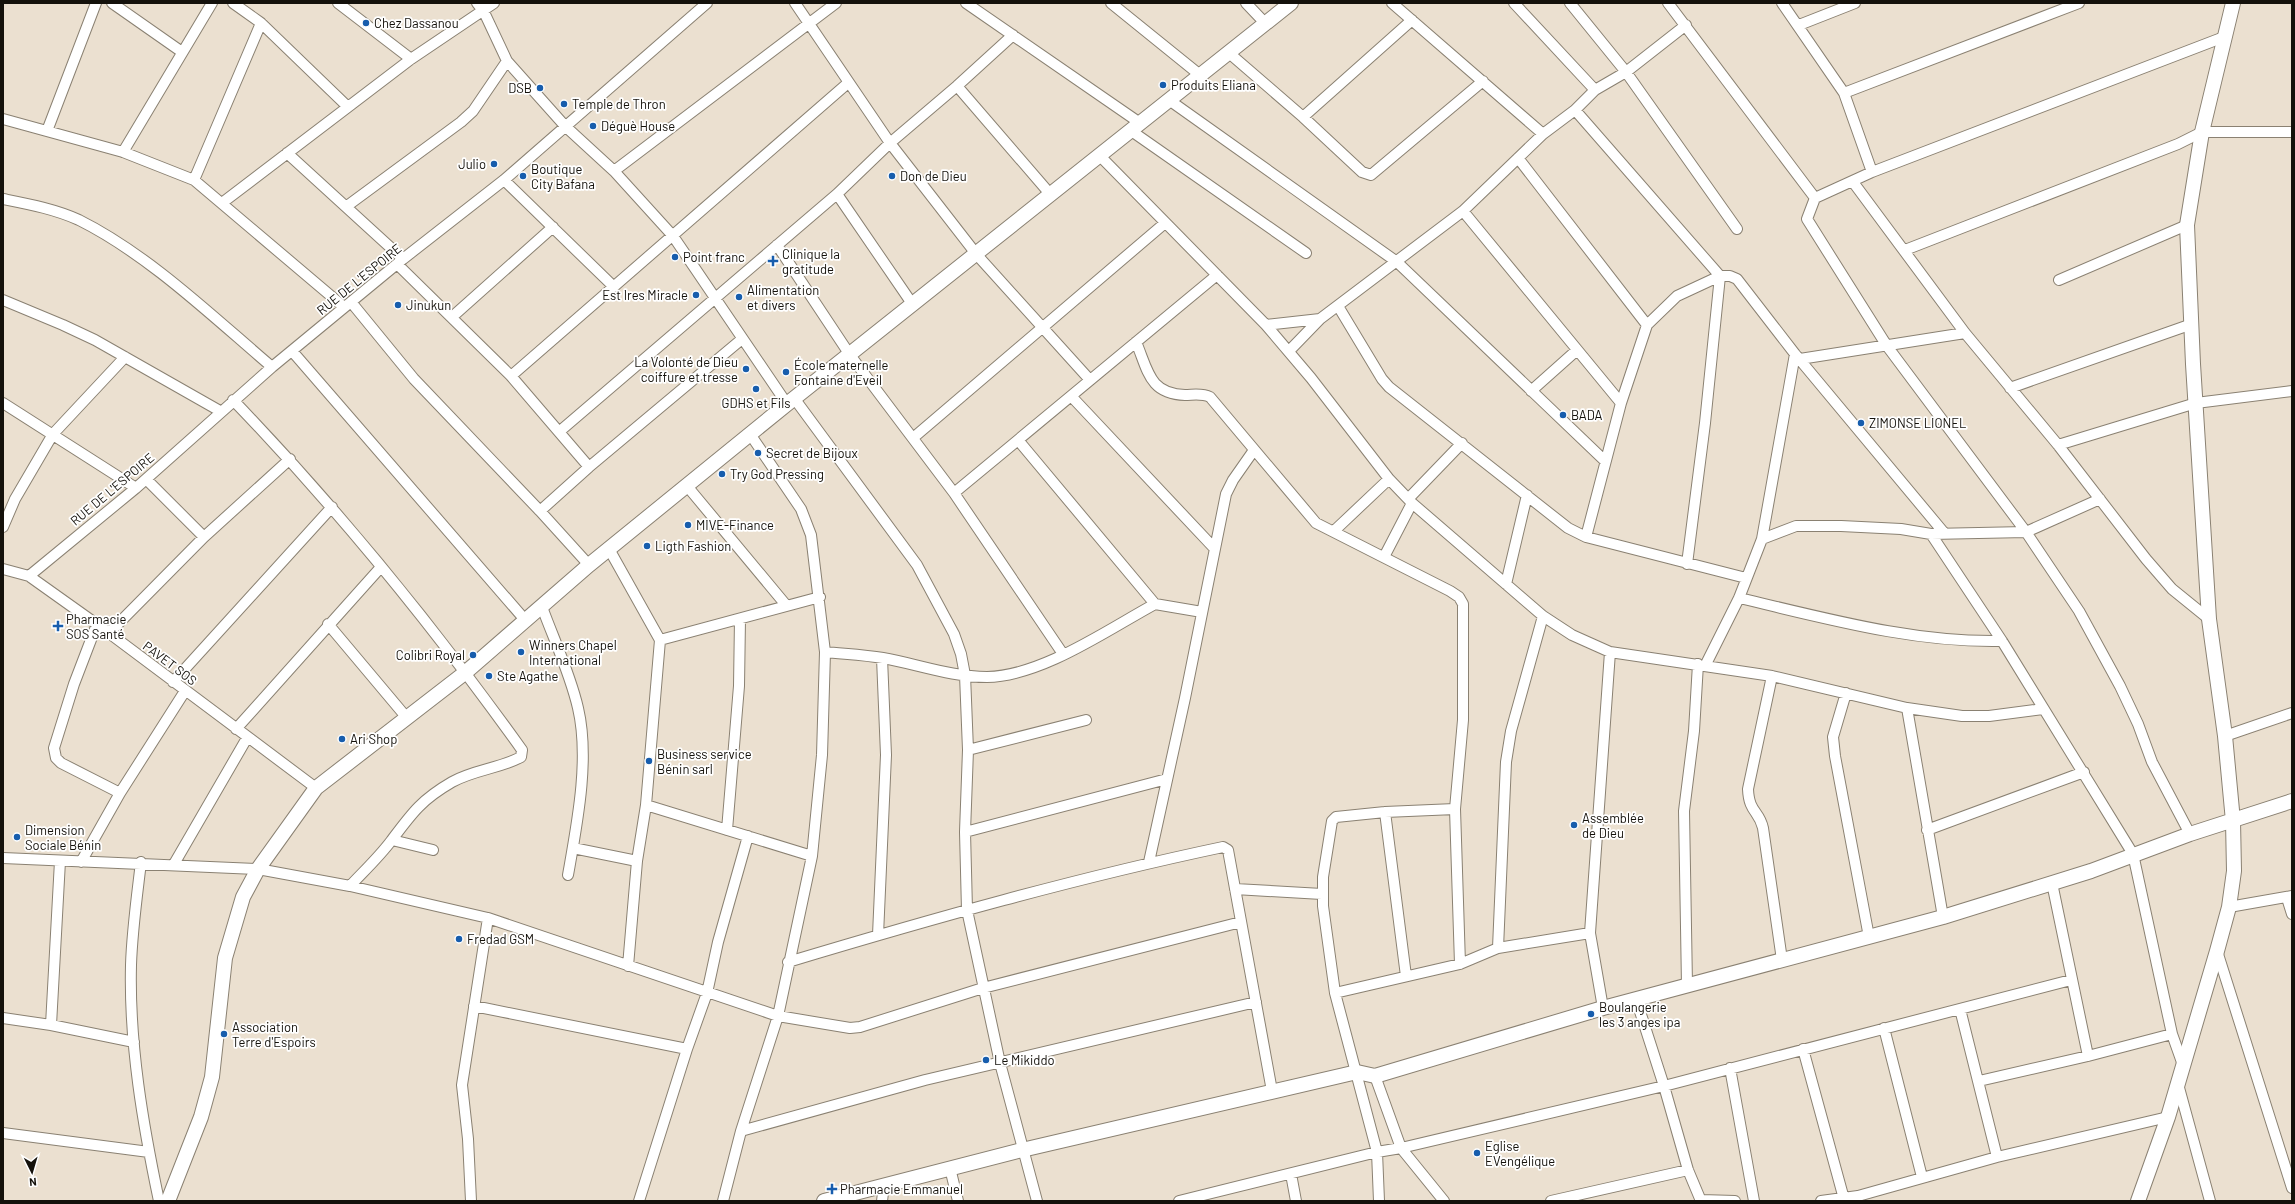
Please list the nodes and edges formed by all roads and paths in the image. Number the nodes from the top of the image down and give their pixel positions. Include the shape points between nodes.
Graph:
1 (96, 3) edge
2 (112, 3) edge
3 (212, 3) edge
4 (233, 3) edge
5 (338, 3) edge
6 (477, 3) edge
7 (494, 3) edge
8 (707, 3) edge
9 (795, 3) edge
10 (836, 3) edge
11 (966, 3) edge
12 (1111, 3) edge
13 (1246, 3) edge
14 (1291, 3) edge
15 (1392, 3) edge
16 (1514, 3) edge
17 (1570, 3) edge
18 (1668, 3) edge
19 (1782, 3) edge
20 (1855, 3) edge
21 (2078, 3) edge
22 (2233, 3) edge
23 (2053, 7) edge
24 (484, 12) junction
25 (1412, 20) junction
26 (261, 23) junction
27 (1265, 24) junction
28 (1686, 24) junction
29 (809, 25) junction
30 (1799, 25) junction
31 (1013, 35) junction
32 (2224, 36) junction
33 (182, 52) junction
34 (1229, 53) junction
35 (411, 59) junction
36 (507, 61) junction
37 (1626, 72) junction
38 (1200, 75) junction
39 (1483, 81) junction
40 (848, 83) junction
41 (957, 86) junction
42 (1595, 90) junction
43 (1844, 93) junction
44 (1169, 100) junction
45 (348, 107) junction
46 (1575, 110) junction
47 (1303, 117) junction
48 (3, 119) edge
49 (565, 126) junction
50 (1135, 126) junction
51 (47, 131) junction
52 (2202, 132) junction
53 (2292, 132) edge
54 (1543, 134) junction
55 (890, 143) junction
56 (123, 152) junction
57 (287, 153) junction
58 (1099, 155) junction
59 (1518, 158) junction
60 (614, 171) junction
61 (1872, 172) junction
62 (194, 180) junction
63 (504, 180) junction
64 (1853, 182) junction
65 (837, 194) junction
66 (1051, 195) junction
67 (1815, 198) junction
68 (3, 199) edge
69 (222, 203) junction
70 (347, 206) junction
71 (1463, 211) junction
72 (1165, 223) junction
73 (2187, 225) junction
74 (553, 228) junction
75 (1737, 229) dead end
76 (673, 236) junction
77 (777, 245) junction
78 (1905, 250) junction
79 (1306, 253) dead end
80 (977, 255) junction
81 (400, 261) junction
82 (1396, 262) junction
83 (1217, 275) junction
84 (1720, 276) junction
85 (2059, 280) dead end
86 (614, 287) junction
87 (715, 299) junction
88 (3, 300) edge
89 (348, 305) junction
90 (913, 305) junction
91 (1338, 306) junction
92 (452, 317) junction
93 (1320, 319) junction
94 (2192, 324) junction
95 (1266, 325) junction
96 (1647, 325) junction
97 (1042, 328) junction
98 (1965, 333) junction
99 (742, 339) junction
100 (1136, 342) junction
101 (1887, 346) junction
102 (1577, 350) junction
103 (292, 351) junction
104 (1289, 351) junction
105 (850, 354) junction
106 (125, 357) junction
107 (1797, 357) junction
108 (272, 367) junction
109 (511, 376) junction
110 (1090, 380) junction
111 (2010, 388) junction
112 (1531, 391) junction
113 (2292, 391) edge
114 (1071, 396) junction
115 (233, 400) junction
116 (791, 401) junction
117 (3, 403) edge
118 (1621, 403) junction
119 (2196, 403) junction
120 (220, 411) junction
121 (560, 431) junction
122 (53, 434) junction
123 (750, 434) junction
124 (913, 438) junction
125 (1018, 440) junction
126 (1462, 443) junction
127 (2058, 445) junction
128 (1254, 450) junction
129 (290, 459) junction
130 (1605, 462) junction
131 (589, 467) junction
132 (1389, 478) junction
133 (146, 479) junction
134 (687, 486) junction
135 (136, 488) junction
136 (954, 493) junction
137 (1527, 495) junction
138 (2100, 498) junction
139 (1410, 501) junction
140 (332, 507) junction
141 (540, 511) junction
142 (3, 527) edge
143 (1334, 531) junction
144 (2026, 532) junction
145 (1931, 534) junction
146 (1945, 534) junction
147 (204, 537) junction
148 (1586, 537) junction
149 (1762, 539) junction
150 (1215, 548) junction
151 (609, 549) junction
152 (1384, 557) junction
153 (1687, 564) junction
154 (588, 565) junction
155 (381, 567) junction
156 (3, 569) edge
157 (29, 576) junction
158 (1746, 578) junction
159 (1506, 584) junction
160 (820, 597) junction
161 (1739, 598) junction
162 (1155, 604) junction
163 (786, 605) junction
164 (542, 607) junction
165 (1202, 612) junction
166 (1543, 616) junction
167 (740, 619) junction
168 (2209, 619) junction
169 (526, 621) junction
170 (97, 624) junction
171 (328, 624) junction
172 (108, 632) junction
173 (660, 640) junction
174 (2002, 641) junction
175 (825, 652) junction
176 (1610, 652) junction
177 (1063, 654) junction
178 (882, 658) junction
179 (1702, 665) junction
180 (466, 672) junction
181 (966, 675) junction
182 (1772, 676) junction
183 (173, 682) junction
184 (185, 691) junction
185 (1846, 693) junction
186 (1907, 708) junction
187 (2043, 709) junction
188 (2292, 713) edge
189 (407, 718) junction
190 (1086, 720) dead end
191 (236, 729) junction
192 (2225, 736) junction
193 (247, 738) junction
194 (968, 750) junction
195 (2084, 772) junction
196 (1167, 779) junction
197 (316, 788) junction
198 (120, 793) junction
199 (2292, 801) edge
200 (646, 806) junction
201 (1455, 809) junction
202 (1385, 812) junction
203 (2233, 821) junction
204 (727, 830) junction
205 (1927, 830) junction
206 (965, 832) junction
207 (2190, 834) junction
208 (748, 836) junction
209 (392, 840) junction
210 (573, 848) junction
211 (433, 850) dead end
212 (2133, 854) junction
213 (812, 856) junction
214 (3, 858) edge
215 (637, 861) junction
216 (60, 862) junction
217 (81, 862) junction
218 (141, 862) junction
219 (1149, 862) junction
220 (174, 864) junction
221 (258, 869) junction
222 (568, 875) dead end
223 (2052, 883) junction
224 (350, 886) junction
225 (1235, 889) junction
226 (1322, 894) junction
227 (2289, 897) edge
228 (2229, 907) junction
229 (967, 910) junction
230 (2292, 914) edge
231 (1943, 917) junction
232 (488, 918) junction
233 (1241, 922) junction
234 (1590, 933) junction
235 (878, 935) junction
236 (1869, 937) junction
237 (1498, 948) junction
238 (2217, 951) junction
239 (1782, 960) junction
240 (788, 962) junction
241 (1460, 964) junction
242 (628, 966) junction
243 (1406, 976) junction
244 (2071, 980) junction
245 (1687, 985) junction
246 (983, 988) junction
247 (707, 993) junction
248 (1335, 993) junction
249 (1636, 999) junction
250 (1256, 1002) junction
251 (474, 1006) junction
252 (1603, 1008) junction
253 (1960, 1009) junction
254 (778, 1016) junction
255 (3, 1018) edge
256 (51, 1025) junction
257 (1884, 1028) junction
258 (2172, 1034) junction
259 (134, 1042) junction
260 (687, 1049) junction
261 (1803, 1049) junction
262 (2088, 1056) junction
263 (1000, 1063) junction
264 (2184, 1065) junction
265 (1730, 1068) junction
266 (1357, 1072) junction
267 (1375, 1076) junction
268 (1979, 1081) junction
269 (2178, 1084) junction
270 (1664, 1086) junction
271 (1272, 1091) junction
272 (2168, 1117) junction
273 (741, 1131) junction
274 (3, 1133) edge
275 (1401, 1148) junction
276 (1022, 1150) junction
277 (149, 1152) junction
278 (1378, 1152) junction
279 (1997, 1157) junction
280 (950, 1168) junction
281 (1688, 1170) junction
282 (1291, 1174) junction
283 (1922, 1177) junction
284 (884, 1185) junction
285 (2292, 1188) edge
286 (1844, 1199) junction
287 (1858, 1199) edge
288 (1701, 1200) edge
289 (159, 1201) edge
290 (168, 1201) edge
291 (471, 1201) edge
292 (639, 1201) edge
293 (722, 1201) edge
294 (824, 1201) edge
295 (882, 1201) edge
296 (958, 1201) edge
297 (1037, 1201) edge
298 (1180, 1201) edge
299 (1296, 1201) edge
300 (1379, 1201) edge
301 (1444, 1201) edge
302 (1551, 1201) edge
303 (1735, 1201) edge
304 (1754, 1201) edge
305 (1821, 1201) edge
306 (2138, 1201) edge
307 (2210, 1201) edge

1 - 51 street
2 - 33 street
3 - 33 street
4 - 26 street
5 - 35 street
6 - 24 street
7 - 24 street
8 - 49 street, RUE DE L'ESPOIRE
9 - 29 street
10 - 29 street
11 - 31 street
12 - 38 street
13 - 27 street
14 - 27 main road
15 - 25 street
16 - 42 street
17 - 37 street
18 - 28 street
19 - 30 street
20 - 30 street
21 - 23 street
22 - 32 main road
23 - 43 street
24 - 35 street
24 - 36 street
25 - 39 street
25 - 47 street
26 - 45 street
26 - 62 street
27 - 34 main road
28 - 37 street
28 - 67 street
29 - 40 street
29 - 60 street
30 - 43 street
31 - 41 street
31 - 50 street
32 - 52 main road
32 - 61 street
33 - 56 street
34 - 38 main road
34 - 47 street
35 - 45 street
36 - 49 street
36 - 70 street via 473,111 461,122
37 - 42 street
37 - 75 street
38 - 44 main road
39 - 47 street via 1373,174 1362,172
39 - 54 street
40 - 55 street
40 - 76 street
41 - 55 street
41 - 66 street
42 - 46 street
43 - 61 street
44 - 50 main road
44 - 82 street
45 - 57 street
46 - 54 street
46 - 84 street
48 - 51 street
49 - 60 street
49 - 63 street, RUE DE L'ESPOIRE
50 - 58 main road
50 - 79 street
51 - 56 street
52 - 53 street
52 - 73 main road
52 - 78 street
54 - 59 street
55 - 65 street
55 - 80 street
56 - 62 street
57 - 69 street
57 - 70 street
58 - 66 main road
58 - 72 street
59 - 71 street
59 - 96 street
60 - 76 street
61 - 64 street
62 - 69 street
63 - 74 street
63 - 81 street, RUE DE L'ESPOIRE
64 - 67 street
64 - 78 street
65 - 77 street
65 - 90 street
66 - 80 main road
67 - 101 street via 1807,216 1808,223
68 - 108 street via 49,209 102,233 178,288
69 - 89 street
70 - 81 street
71 - 82 street
71 - 102 street
72 - 83 street
72 - 97 street
73 - 85 street
73 - 94 main road
74 - 86 street
74 - 92 street
76 - 86 street
76 - 87 street
77 - 87 street
77 - 105 street
78 - 98 street
80 - 90 main road
80 - 97 street
81 - 89 street, RUE DE L'ESPOIRE
81 - 92 street
82 - 91 street
82 - 112 street
83 - 95 street
83 - 100 street
84 - 96 street via 1677,296
84 - 107 street via 1730,276 1737,280
84 - 153 street
86 - 109 street
87 - 99 street
87 - 121 street
88 - 106 street via 63,325
89 - 103 street, RUE DE L'ESPOIRE
89 - 141 street
90 - 105 main road
91 - 93 street
91 - 126 street via 1382,379
92 - 109 street
93 - 95 street
93 - 104 street
94 - 111 street
94 - 119 main road
95 - 104 street
96 - 118 street
97 - 110 street
97 - 124 street
98 - 101 street
98 - 111 street
99 - 116 street
99 - 131 street
100 - 110 street
100 - 128 street via 1159,389 1175,394 1201,394 1210,397
101 - 107 street
101 - 144 street
102 - 112 street
102 - 118 street
103 - 108 street, RUE DE L'ESPOIRE
103 - 169 street
104 - 132 street
105 - 116 main road
105 - 124 street
106 - 120 street
106 - 122 street
107 - 146 street
107 - 149 street
108 - 115 street, RUE DE L'ESPOIRE
109 - 121 street
110 - 114 street
111 - 127 street
112 - 130 street
113 - 119 street
114 - 125 street
114 - 150 street
115 - 120 street, RUE DE L'ESPOIRE
115 - 129 street
116 - 123 main road
116 - 181 street via 917,565 954,634
117 - 122 street
118 - 130 street
119 - 127 street
119 - 168 main road
120 - 133 street, RUE DE L'ESPOIRE
121 - 131 street
122 - 135 street
122 - 142 street via 18,492
123 - 134 main road
123 - 160 street via 790,491 808,522
124 - 136 street
125 - 136 street
125 - 162 street
126 - 137 street
126 - 139 street
127 - 138 street
128 - 143 street via 1316,523
128 - 150 street via 1229,486
129 - 140 street
129 - 147 street
130 - 148 street
131 - 141 street
132 - 139 street
132 - 143 street
133 - 135 street, RUE DE L'ESPOIRE
133 - 147 street
134 - 151 main road
134 - 163 street
135 - 157 street, RUE DE L'ESPOIRE
136 - 177 street
137 - 148 street via 1568,528
137 - 159 street
138 - 144 street
138 - 168 street via 2146,559 2172,588
139 - 152 street
139 - 159 street
140 - 155 street
140 - 183 street
141 - 154 street
143 - 152 street
144 - 146 street
144 - 207 street via 2079,612 2120,686 2152,762
145 - 146 street
145 - 149 street via 1901,529 1796,526
145 - 174 street
147 - 172 street
148 - 153 street
149 - 158 street
150 - 165 street
151 - 154 main road
151 - 173 street
152 - 201 street via 1459,596 1462,604 1462,720
153 - 158 street
154 - 164 main road
155 - 171 street
155 - 180 street
156 - 157 street, PAVET SOS
157 - 170 street, PAVET SOS
158 - 161 street
159 - 166 street
160 - 163 street
160 - 175 street
161 - 174 street via 1863,626 1955,641
161 - 179 street
162 - 165 street
162 - 177 street
163 - 167 street
164 - 169 main road
164 - 210 street via 573,688 581,721 582,772
165 - 196 street
166 - 176 street via 1572,635
166 - 237 street via 1511,731 1506,762
167 - 173 street
167 - 204 street via 738,693
168 - 192 main road
169 - 180 main road
170 - 172 street, PAVET SOS
170 - 198 street via 74,684 54,753 61,763
171 - 189 street
171 - 191 street
172 - 183 street, PAVET SOS
173 - 200 street
174 - 187 street
175 - 178 street
175 - 213 street via 822,755
176 - 179 street
176 - 234 street
177 - 181 street via 1027,670 988,677
178 - 181 street
178 - 235 street via 886,755
179 - 182 street
179 - 245 street via 1684,811
180 - 189 main road
180 - 209 street via 522,750 522,755 518,759 490,766 453,781 431,795 401,824
181 - 194 street
182 - 185 street
182 - 239 street via 1748,789 1749,802 1762,821
183 - 184 street, PAVET SOS
184 - 191 street, PAVET SOS
184 - 198 street
185 - 186 street
185 - 236 street via 1833,737
186 - 187 street via 1962,716 1989,716
186 - 205 street
187 - 195 street
188 - 192 street
189 - 197 main road
190 - 194 street
191 - 193 street, PAVET SOS
192 - 203 main road
193 - 197 street, PAVET SOS
193 - 220 street
194 - 206 street
195 - 205 street
195 - 212 street
196 - 206 street
196 - 219 street
197 - 221 main road
198 - 217 street
199 - 203 main road
200 - 204 street
200 - 215 street
201 - 202 street
201 - 241 street
202 - 226 street via 1334,819
202 - 243 street
203 - 207 main road
203 - 228 main road via 2234,872
204 - 208 street
205 - 231 street
206 - 229 street
207 - 212 main road
208 - 213 street
208 - 247 street via 720,935
209 - 211 street
209 - 224 street
210 - 215 street
210 - 222 street
212 - 223 main road
212 - 258 street
213 - 240 street
214 - 216 street
215 - 242 street
216 - 217 street
216 - 256 street
217 - 218 street
218 - 220 street
218 - 259 street via 131,966
219 - 225 street via 1223,847 1228,850
219 - 229 street
220 - 221 street
221 - 224 street
221 - 290 main road via 243,897 225,958 216,1055 208,1092 191,1145
223 - 231 main road
223 - 244 street
224 - 232 street
225 - 226 street
225 - 233 street
226 - 248 street
227 - 228 street
227 - 230 street
228 - 238 main road
229 - 235 street
229 - 246 street
231 - 236 main road
232 - 242 street
232 - 251 street
233 - 246 street
233 - 250 street
234 - 237 street
234 - 252 street
235 - 240 street
236 - 239 main road
237 - 241 street
238 - 264 main road
238 - 285 street
239 - 245 main road
240 - 254 street
241 - 243 street
242 - 247 street
243 - 248 street
244 - 253 street
244 - 262 street
245 - 249 main road
246 - 254 street via 856,1028
246 - 263 street
247 - 254 street
247 - 260 street
248 - 266 street
249 - 252 main road
249 - 270 street
250 - 263 street
250 - 271 street
251 - 260 street
251 - 291 street via 462,1085
252 - 267 main road
253 - 257 street
253 - 268 street
254 - 273 street
255 - 256 street
256 - 259 street
257 - 261 street
257 - 283 street
258 - 262 street
258 - 264 street
259 - 277 street
260 - 292 street
261 - 265 street
261 - 286 street
262 - 268 street
263 - 273 street via 925,1080
263 - 276 street
264 - 269 main road
265 - 270 street
265 - 304 street
266 - 267 main road
266 - 271 main road
266 - 278 street
267 - 275 street
268 - 279 street
269 - 272 main road
269 - 307 street
270 - 275 street
270 - 281 street
271 - 276 main road
272 - 279 street
272 - 306 main road
273 - 293 street
274 - 277 street
275 - 278 street
275 - 301 street
276 - 280 main road
276 - 297 street
277 - 289 street
278 - 282 street
278 - 300 street
279 - 283 street
280 - 284 main road
280 - 296 street
281 - 288 street
281 - 302 street
282 - 298 street
282 - 299 street
283 - 287 street
284 - 294 main road
284 - 295 street
286 - 287 street
286 - 305 street
288 - 303 street

